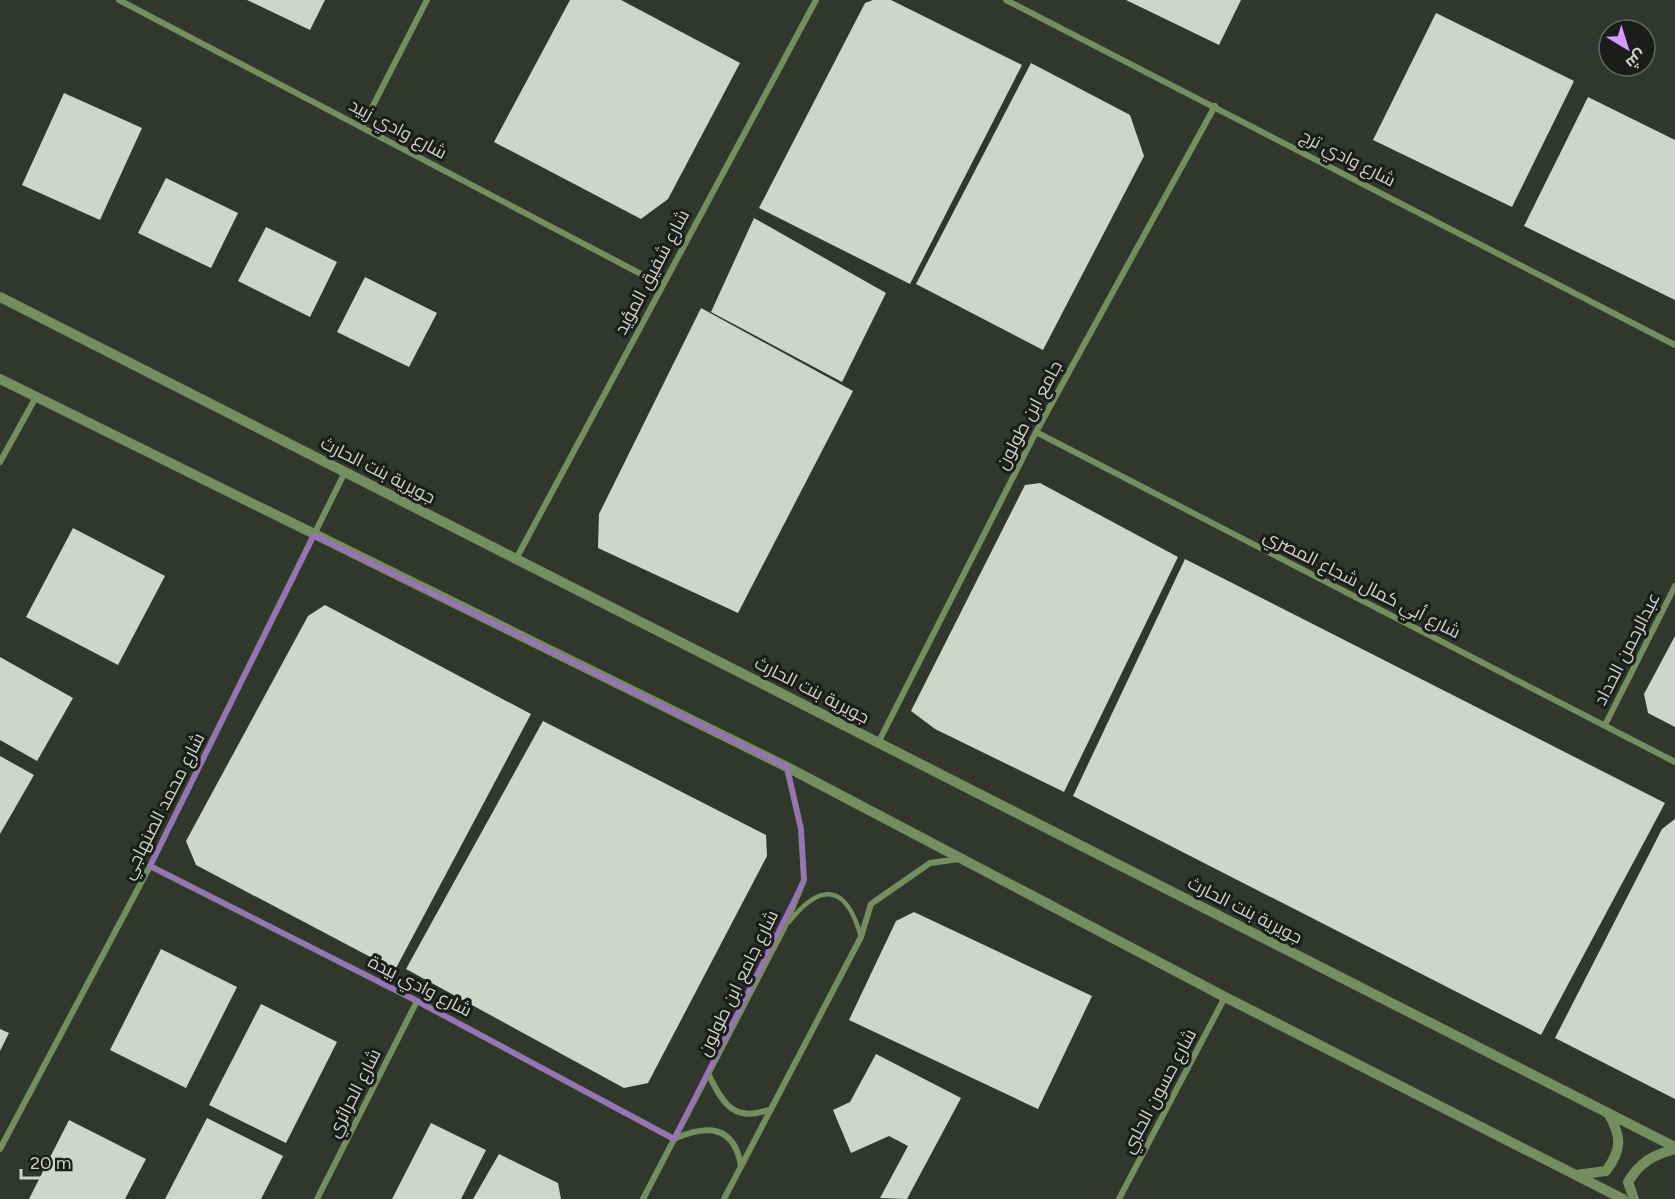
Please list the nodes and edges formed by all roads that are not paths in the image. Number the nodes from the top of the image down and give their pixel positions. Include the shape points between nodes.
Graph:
1 (119, 0) edge
2 (427, 0) edge
3 (816, 0) edge
4 (1006, 0) edge
5 (1215, 106) junction
6 (362, 127) junction
7 (662, 285) junction
8 (0, 297) edge
9 (1675, 345) edge
10 (0, 379) edge
11 (36, 397) junction
12 (1035, 432) junction
13 (0, 462) edge
14 (345, 472) junction
15 (314, 535) junction
16 (516, 559) junction
17 (1675, 586) edge
18 (1605, 725) junction
19 (878, 743) junction
20 (1675, 762) edge
21 (787, 767) junction
22 (962, 859) junction
23 (150, 866) junction
24 (784, 928) junction
25 (861, 937) junction
26 (1225, 997) junction
27 (417, 1000) junction
28 (709, 1075) junction
29 (771, 1109) junction
30 (1608, 1113) junction
31 (674, 1139) junction
32 (1675, 1148) edge
33 (0, 1149) edge
34 (741, 1166) junction
35 (1576, 1175) junction
36 (317, 1199) edge
37 (642, 1199) edge
38 (724, 1199) edge
39 (1119, 1199) edge
40 (1623, 1199) edge
41 (1635, 1199) edge

1 - 6 street, شارع وادي زبيد
2 - 6 street
3 - 7 street, شارع شفيق المؤيد
4 - 5 street, شارع وادي ترج
5 - 9 street, شارع وادي ترج
5 - 12 street, جامع ابن طولون
6 - 7 street, شارع وادي زبيد
7 - 16 street, شارع شفيق المؤيد
8 - 14 street, جويرية بنت الحارث
10 - 11 street
11 - 13 street
11 - 15 street
12 - 18 street, شارع أبي كمال شجاع المصري
12 - 19 street, جامع ابن طولون
14 - 15 street, شارع محمد الصنهاجي
14 - 16 street, جويرية بنت الحارث
15 - 21 street
15 - 23 street, شارع محمد الصنهاجي
16 - 19 street, جويرية بنت الحارث
17 - 18 street, عبدالرحمن الحداد
18 - 20 street, شارع أبي كمال شجاع المصري
19 - 30 street, جويرية بنت الحارث
21 - 22 street
21 - 24 street, شارع جامع ابن طولون via 801,829 804,880
22 - 25 street via 930,863 871,904
22 - 26 street
23 - 27 street, شارع وادي بيدة
23 - 33 street, شارع محمد الصنهاجي
24 - 25 lane via 805,901 828,894 843,900 855,915
24 - 28 street, شارع جامع ابن طولون
25 - 29 street
26 - 35 street
26 - 39 street, شارع حسون الحلبي
27 - 31 street, شارع وادي بيدة
27 - 36 street, شارع الحرائري
28 - 29 street via 731,1109 752,1114
28 - 31 street, شارع جامع ابن طولون
29 - 34 street
30 - 32 street, جويرية بنت الحارث
30 - 35 street via 1621,1138 1617,1157 1606,1171
31 - 34 street via 696,1130 720,1132 735,1147
31 - 37 street, شارع جامع ابن طولون
32 - 41 street, جويرية بنت الحارث via 1653,1155 1637,1167 1628,1182
34 - 38 street
35 - 40 street

